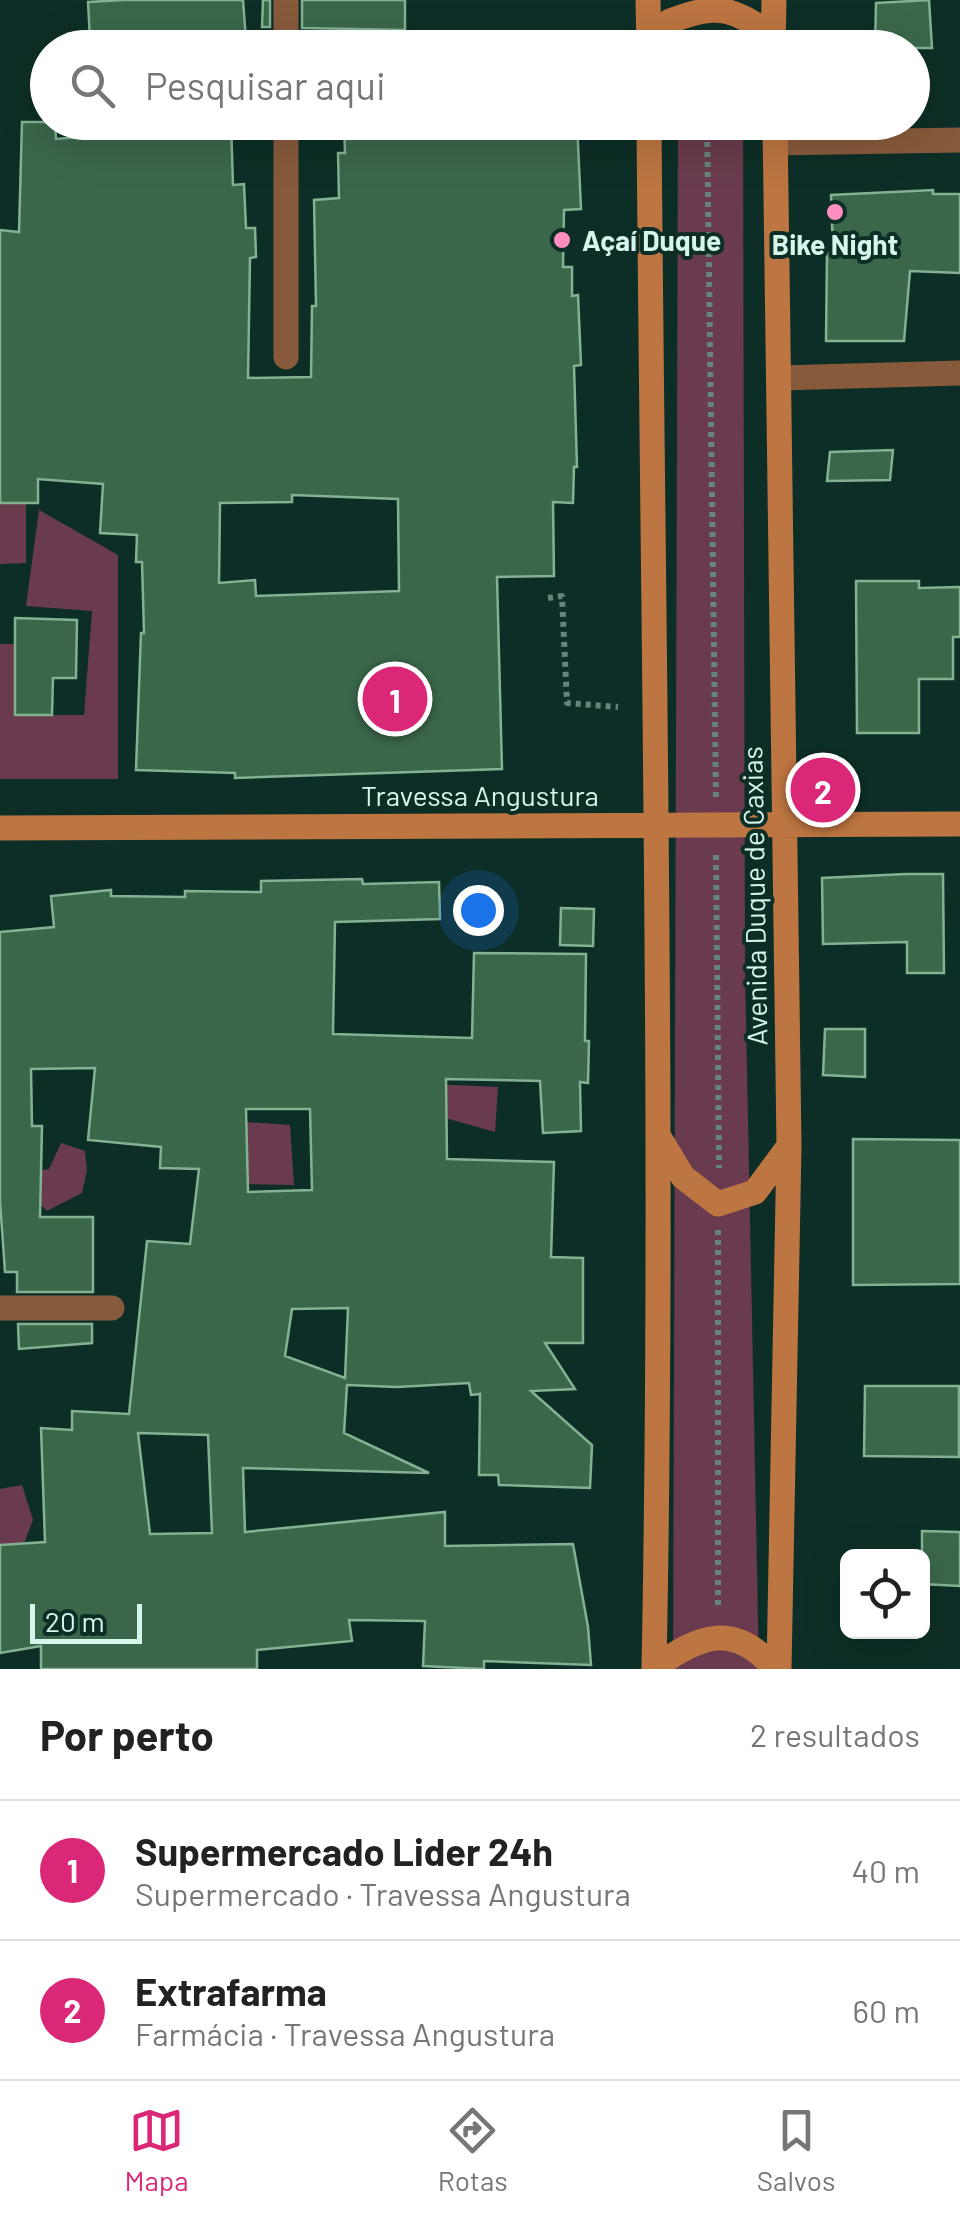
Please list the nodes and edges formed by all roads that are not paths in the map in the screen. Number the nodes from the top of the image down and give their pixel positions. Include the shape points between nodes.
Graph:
1 (286, 0) edge
2 (648, 0) edge
3 (774, 0) edge
4 (286, 30) edge
5 (649, 30) edge
6 (666, 30) edge
7 (759, 30) edge
8 (773, 30) edge
9 (930, 139) edge
10 (286, 140) edge
11 (649, 140) edge
12 (775, 140) edge
13 (960, 140) edge
14 (286, 357) dead end
15 (960, 373) edge
16 (778, 378) junction
17 (654, 824) junction
18 (782, 824) junction
19 (960, 824) edge
20 (0, 828) edge
21 (660, 1136) junction
22 (789, 1146) junction
23 (0, 1308) edge
24 (112, 1308) dead end
25 (654, 1669) edge
26 (777, 1669) edge

1 - 4 street
2 - 5 main road
3 - 8 main road
6 - 7 main road via 670,22 705,8 741,14
9 - 13 street
10 - 14 street
11 - 17 main road
12 - 16 main road, Avenida Duque de Caxias
15 - 16 street
16 - 18 main road, Avenida Duque de Caxias
17 - 18 main road, Travessa Angustura
17 - 20 main road, Travessa Angustura
17 - 21 main road
18 - 19 main road, Travessa Angustura
18 - 22 main road, Avenida Duque de Caxias
21 - 22 main road via 683,1177 718,1204 755,1192
21 - 25 main road
22 - 26 main road, Avenida Duque de Caxias
23 - 24 street
25 - 26 main road via 681,1648 718,1636 756,1646

